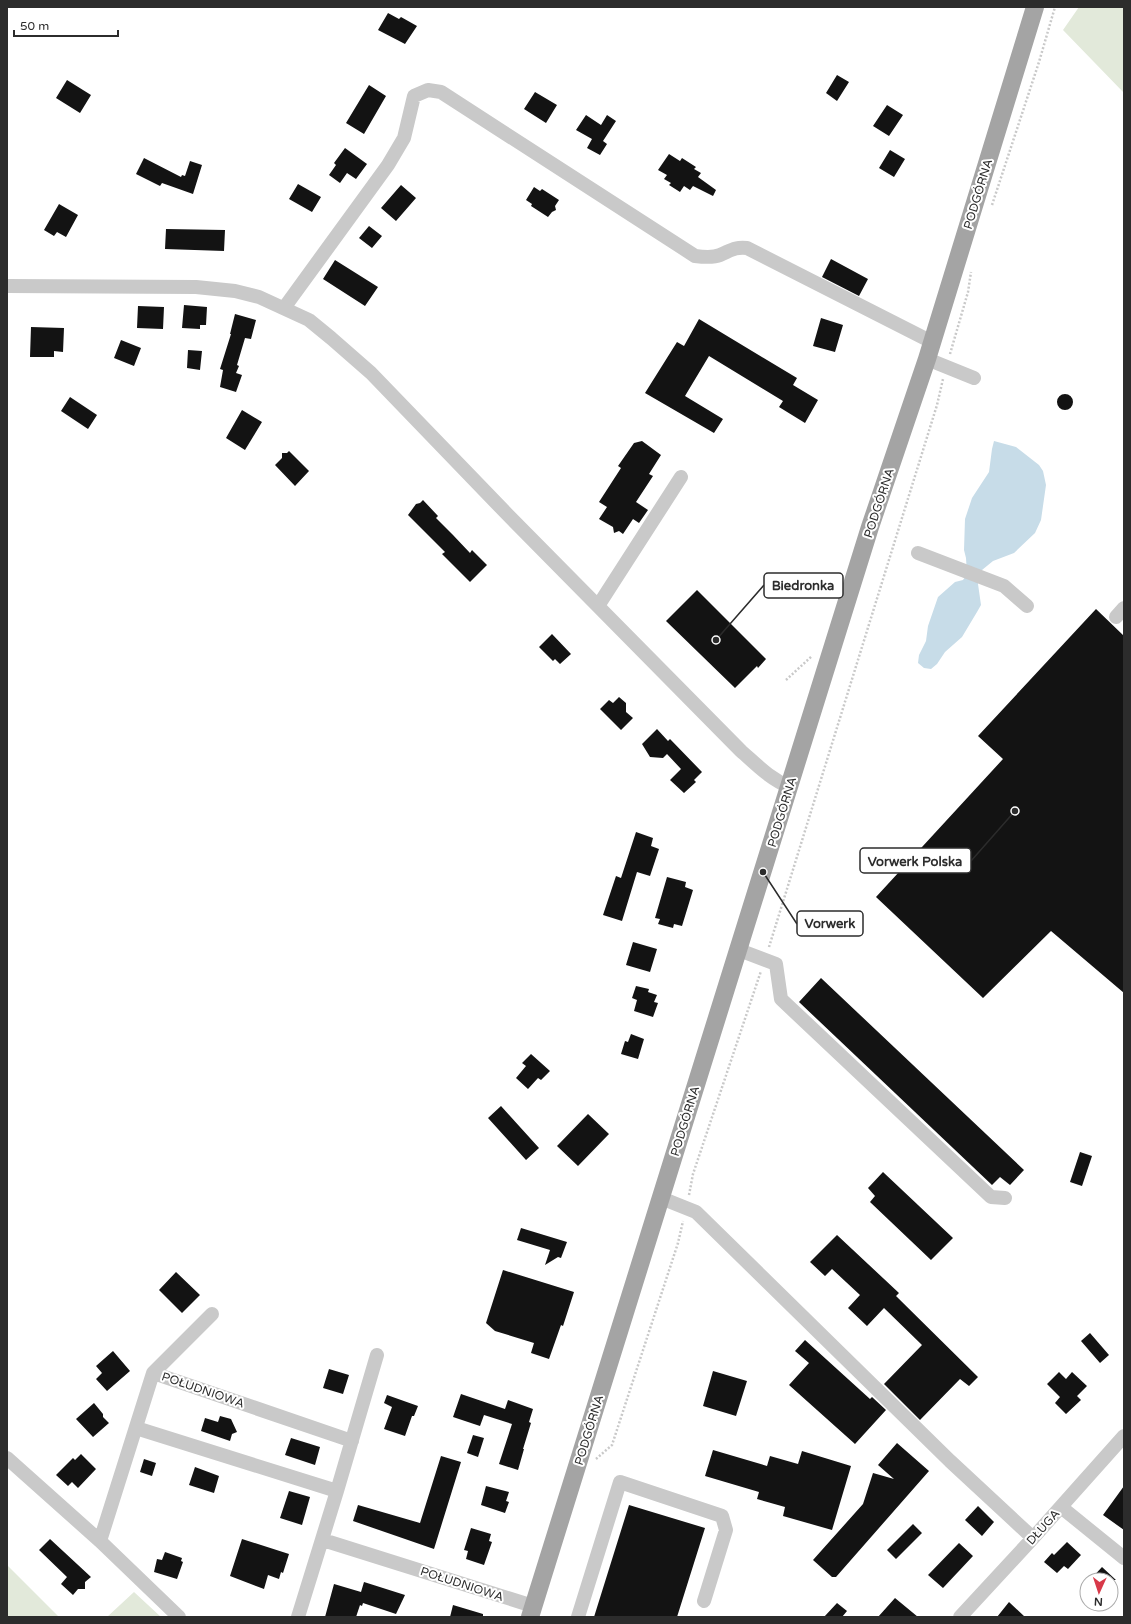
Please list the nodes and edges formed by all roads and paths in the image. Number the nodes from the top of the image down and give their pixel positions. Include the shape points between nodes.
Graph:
1 (1035, 7) edge
2 (1055, 7) edge
3 (992, 206) dead end
4 (972, 266) dead end
5 (7, 286) edge
6 (284, 308) junction
7 (932, 342) junction
8 (926, 360) junction
9 (946, 367) junction
10 (974, 378) dead end
11 (681, 477) dead end
12 (918, 553) dead end
13 (598, 606) junction
14 (1027, 606) dead end
15 (790, 787) junction
16 (739, 950) junction
17 (765, 960) junction
18 (662, 1198) junction
19 (1005, 1198) dead end
20 (686, 1208) junction
21 (212, 1314) dead end
22 (377, 1356) dead end
23 (153, 1373) junction
24 (136, 1428) junction
25 (1124, 1436) edge
26 (352, 1441) junction
27 (7, 1458) edge
28 (594, 1461) dead end
29 (337, 1492) junction
30 (1061, 1507) junction
31 (1033, 1538) junction
32 (323, 1540) junction
33 (100, 1541) junction
34 (1124, 1558) edge
35 (704, 1601) dead end
36 (532, 1612) edge
37 (179, 1617) edge
38 (298, 1617) edge
39 (578, 1617) edge
40 (960, 1617) edge

1 - 7 main road, PODGÓRNA
2 - 3 path
4 - 9 path via 968,292
5 - 6 street via 196,287 235,291 259,297
6 - 7 street via 388,165 404,138 414,96 428,90 441,92 695,256 719,256 738,247 747,248
6 - 13 street via 309,320 371,373
7 - 8 main road, PODGÓRNA
8 - 9 street
8 - 15 main road, PODGÓRNA via 870,528
9 - 10 street
9 - 17 path via 937,405
11 - 13 street
12 - 14 street via 1004,586
13 - 15 street via 741,751 768,776
15 - 16 main road, PODGÓRNA
16 - 17 street
16 - 18 main road, PODGÓRNA
17 - 19 street via 776,964 781,999 991,1196
17 - 20 path via 693,1174
18 - 20 street
18 - 36 main road, PODGÓRNA
20 - 28 path via 678,1243 612,1445
20 - 31 street via 696,1212 950,1461
21 - 23 street
22 - 26 street
23 - 24 street, POŁUDNIOWA
23 - 26 street, POŁUDNIOWA
24 - 29 street
24 - 33 street, POŁUDNIOWA
25 - 30 street, DŁUGA
26 - 29 street
27 - 33 street
29 - 32 street
30 - 31 street, DŁUGA
30 - 34 street
31 - 40 street, DŁUGA
32 - 36 street, POŁUDNIOWA
32 - 38 street
33 - 37 street
35 - 39 street via 726,1530 722,1516 620,1482

